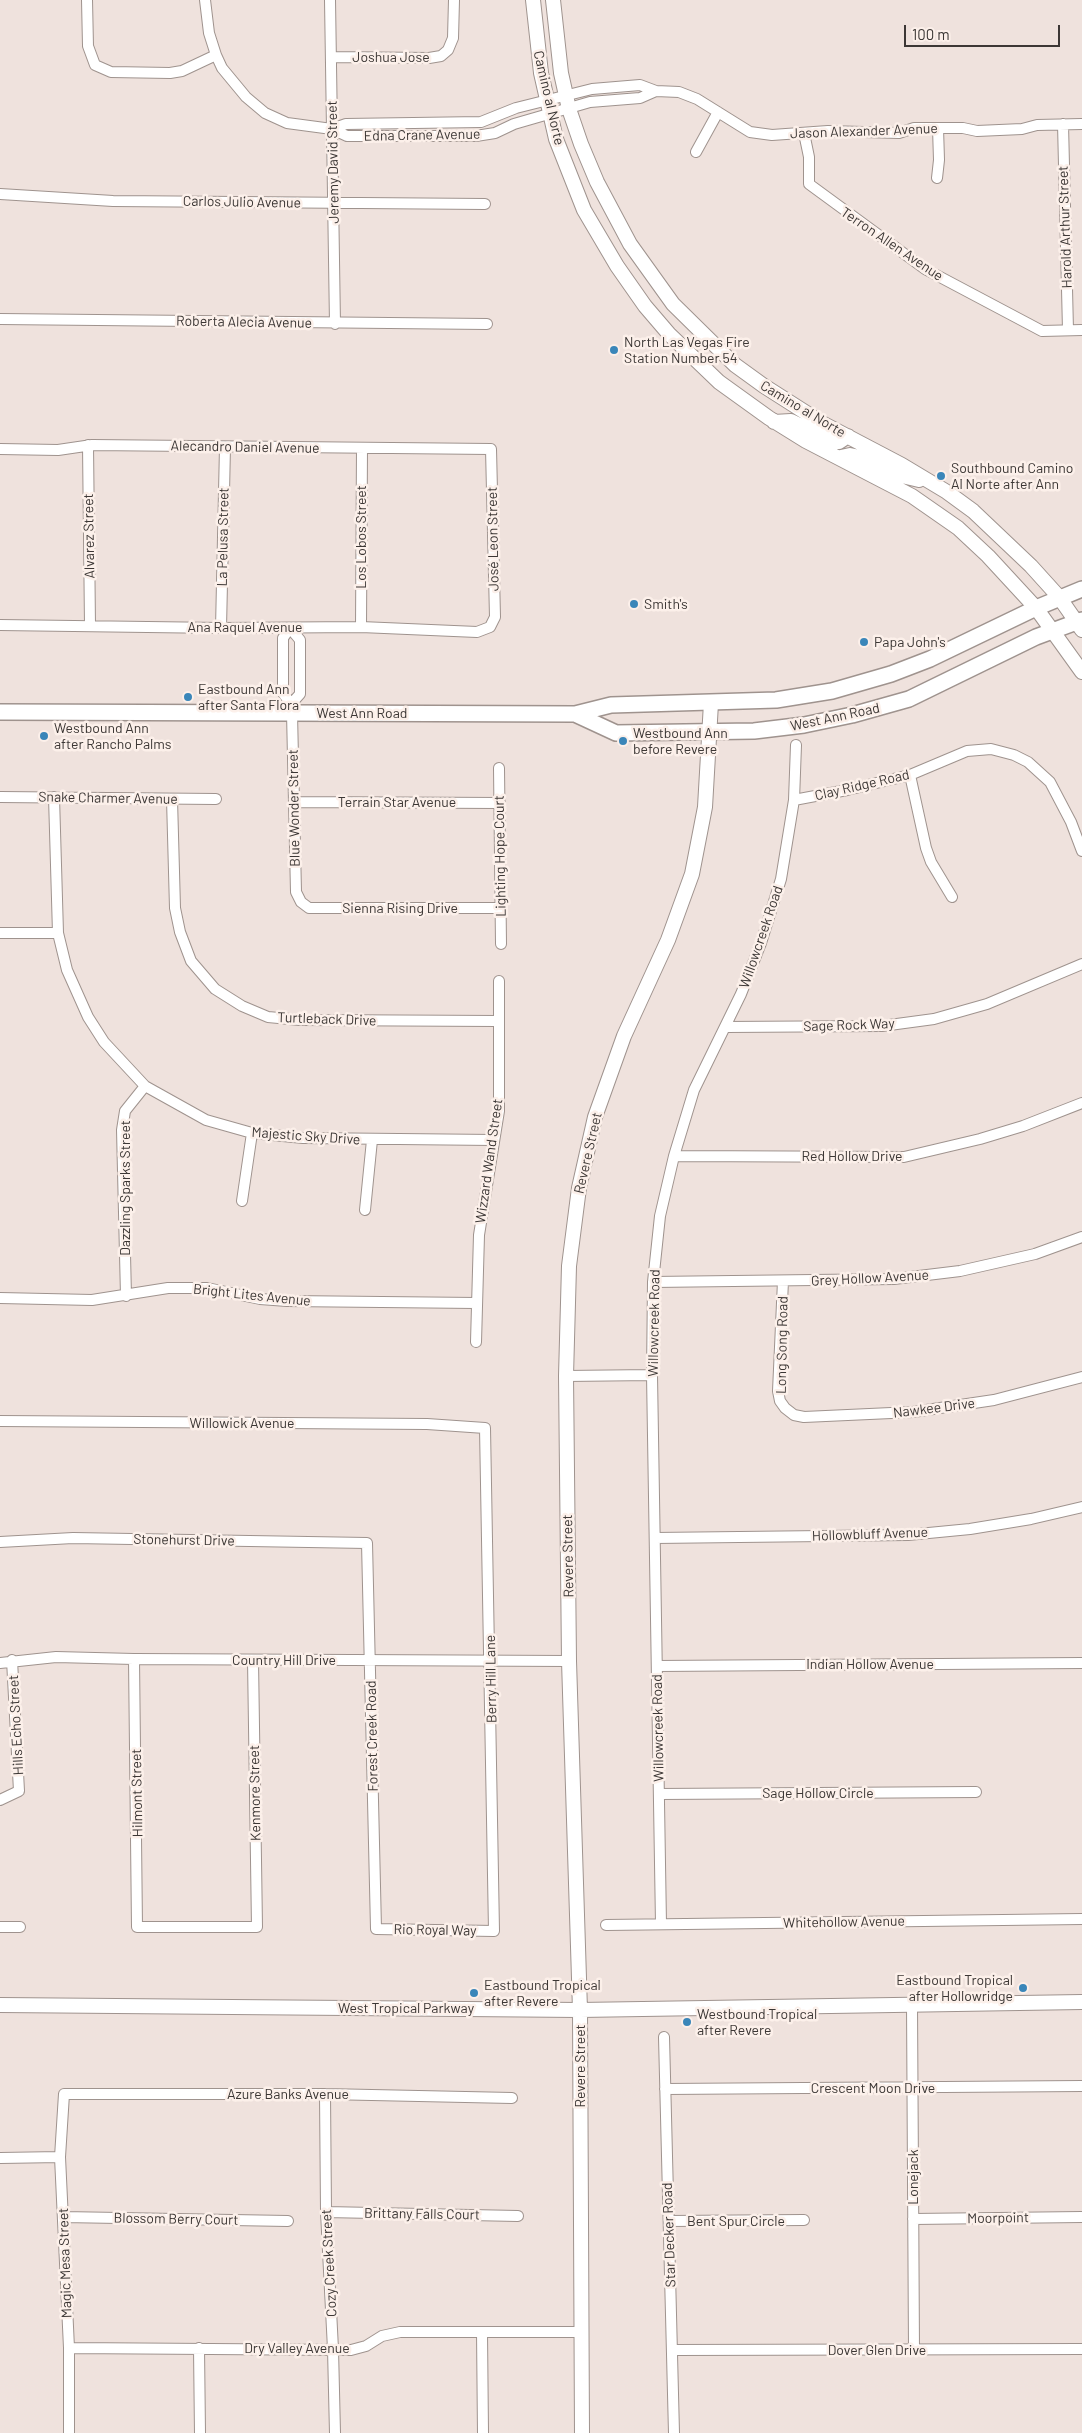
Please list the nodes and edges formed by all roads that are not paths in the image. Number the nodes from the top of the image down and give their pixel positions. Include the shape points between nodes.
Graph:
1 (87, 0) edge
2 (205, 0) edge
3 (330, 0) edge
4 (454, 0) edge
5 (533, 0) edge
6 (553, 0) edge
7 (216, 55) junction
8 (332, 57) junction
9 (568, 103) junction
10 (548, 108) junction
11 (718, 112) junction
12 (1063, 124) junction
13 (1082, 124) edge
14 (938, 128) junction
15 (332, 129) junction
16 (804, 133) junction
17 (696, 152) dead end
18 (937, 178) dead end
19 (0, 194) edge
20 (334, 204) junction
21 (485, 204) dead end
22 (0, 320) edge
23 (335, 324) junction
24 (487, 324) dead end
25 (1068, 330) junction
26 (1082, 330) edge
27 (774, 422) junction
28 (848, 436) junction
29 (88, 445) junction
30 (225, 446) junction
31 (362, 448) junction
32 (0, 449) edge
33 (491, 449) joint
34 (839, 458) junction
35 (932, 483) junction
36 (1082, 589) edge
37 (1059, 597) junction
38 (1036, 608) junction
39 (1080, 624) edge
40 (0, 625) edge
41 (90, 626) junction
42 (361, 627) junction
43 (490, 627) joint
44 (221, 628) junction
45 (290, 628) junction
46 (1053, 630) junction
47 (1082, 672) edge
48 (711, 703) junction
49 (292, 709) junction
50 (0, 712) edge
51 (575, 714) junction
52 (709, 732) junction
53 (796, 745) dead end
54 (499, 768) dead end
55 (910, 775) junction
56 (0, 796) edge
57 (54, 798) junction
58 (172, 798) junction
59 (216, 799) dead end
60 (794, 800) junction
61 (294, 802) junction
62 (500, 802) junction
63 (1082, 852) edge
64 (952, 897) dead end
65 (301, 902) joint
66 (501, 908) junction
67 (0, 933) edge
68 (58, 933) junction
69 (501, 944) dead end
70 (1082, 964) edge
71 (499, 981) dead end
72 (498, 1021) junction
73 (726, 1027) junction
74 (144, 1086) junction
75 (1082, 1104) edge
76 (252, 1133) junction
77 (372, 1140) junction
78 (494, 1140) junction
79 (674, 1156) junction
80 (242, 1201) dead end
81 (365, 1210) dead end
82 (1082, 1237) edge
83 (783, 1281) junction
84 (653, 1282) junction
85 (126, 1296) junction
86 (0, 1298) edge
87 (476, 1303) junction
88 (476, 1342) dead end
89 (652, 1375) junction
90 (566, 1376) junction
91 (1082, 1377) edge
92 (785, 1408) joint
93 (0, 1421) edge
94 (485, 1428) joint
95 (1082, 1507) edge
96 (655, 1538) junction
97 (0, 1542) edge
98 (367, 1543) joint
99 (134, 1659) junction
100 (371, 1659) junction
101 (12, 1660) junction
102 (253, 1660) junction
103 (491, 1660) junction
104 (569, 1661) junction
105 (0, 1663) edge
106 (1082, 1663) edge
107 (657, 1666) junction
108 (976, 1792) dead end
109 (659, 1794) junction
110 (0, 1800) edge
111 (1082, 1919) edge
112 (661, 1924) junction
113 (606, 1925) dead end
114 (0, 1927) edge
115 (20, 1927) dead end
116 (257, 1927) joint
117 (376, 1930) joint
118 (494, 1930) joint
119 (1082, 2002) edge
120 (912, 2004) junction
121 (0, 2005) edge
122 (580, 2010) junction
123 (664, 2037) dead end
124 (1082, 2086) edge
125 (912, 2088) junction
126 (665, 2089) junction
127 (64, 2094) joint
128 (325, 2094) junction
129 (512, 2098) dead end
130 (60, 2157) junction
131 (0, 2158) edge
132 (326, 2212) junction
133 (518, 2216) dead end
134 (64, 2217) junction
135 (1082, 2217) edge
136 (913, 2219) junction
137 (804, 2220) dead end
138 (288, 2221) dead end
139 (669, 2221) junction
140 (482, 2332) junction
141 (582, 2332) junction
142 (68, 2348) junction
143 (199, 2348) junction
144 (1082, 2348) edge
145 (333, 2349) junction
146 (673, 2350) junction
147 (914, 2350) junction
148 (69, 2433) edge
149 (200, 2433) edge
150 (335, 2433) edge
151 (483, 2433) edge
152 (582, 2433) edge
153 (674, 2433) edge

1 - 7 street via 88,46 95,65 111,72 170,73 182,71
2 - 7 street, Edna Crane Avenue via 209,33
3 - 8 street, Jeremy David Street
4 - 8 street, Joshua Jose via 453,38 441,56
5 - 10 main road, Camino al Norte via 536,44
6 - 9 main road, Camino al Norte via 556,39
7 - 15 street, Edna Crane Avenue via 231,80 265,112 287,123
8 - 15 street, Jeremy David Street
9 - 10 street, Edna Crane Avenue
9 - 11 street, Jason Alexander Avenue via 640,98 656,91 679,92 697,98
9 - 28 main road, Camino al Norte via 581,144 617,221 673,304 735,366 794,406
10 - 15 street, Edna Crane Avenue via 502,112 468,124 346,124
10 - 15 street, Edna Crane Avenue via 495,133 463,138 347,136
10 - 27 main road, Camino al Norte via 556,139 584,210 645,306 719,382
11 - 16 street, Jason Alexander Avenue via 750,132 772,135
11 - 17 street
12 - 13 street, Jason Alexander Avenue
12 - 14 street, Jason Alexander Avenue via 1022,129
12 - 25 street, Harold Arthur Street
14 - 16 street, Jason Alexander Avenue via 914,128 899,133
14 - 18 street
15 - 20 street, Jeremy David Street
16 - 25 street, Terron Allen Avenue via 809,158 809,184 833,203 925,269 1015,318 1042,331
19 - 20 street, Carlos Julio Avenue via 114,201
20 - 21 street, Carlos Julio Avenue
20 - 23 street, Jeremy David Street
22 - 23 street, Roberta Alecia Avenue
23 - 24 street, Roberta Alecia Avenue
25 - 26 street, Terron Allen Avenue
27 - 28 main road via 792,421 834,442
27 - 34 main road, Camino al Norte
28 - 35 main road, Camino al Norte
29 - 30 street, Alecandro Daniel Avenue
29 - 32 street, Alecandro Daniel Avenue via 58,450
29 - 41 street, Alvarez Street
30 - 31 street, Alecandro Daniel Avenue
30 - 44 street, La Pelusa Street
31 - 33 street, Alecandro Daniel Avenue
31 - 42 street, Los Lobos Street
33 - 43 street, José Leon Street via 495,617
34 - 35 main road via 850,455 869,460 902,476
34 - 38 main road, Camino al Norte via 931,507 988,556
35 - 37 main road, Camino al Norte via 973,511
36 - 37 main road, West Ann Road
37 - 38 main road, West Ann Road
37 - 39 main road, Camino al Norte
38 - 46 main road, Camino al Norte
38 - 48 main road, West Ann Road via 930,658 874,680 797,698
39 - 46 main road, West Ann Road
40 - 41 street, Ana Raquel Avenue
41 - 44 street, Ana Raquel Avenue
42 - 43 street, Ana Raquel Avenue via 477,632
42 - 45 street, Ana Raquel Avenue
44 - 45 street, Ana Raquel Avenue
45 - 49 street via 283,638 283,694
45 - 49 street via 300,640 300,694
46 - 47 main road, Camino al Norte
46 - 52 main road, West Ann Road via 940,685 880,707 779,729
48 - 51 main road, West Ann Road via 611,705
48 - 52 main road, Revere Street
49 - 50 main road, West Ann Road
49 - 51 main road, West Ann Road
49 - 61 street, Blue Wonder Street
51 - 52 main road, West Ann Road via 616,733
52 - 90 main road, Revere Street via 705,807 692,874 670,934 620,1044 586,1151 568,1266
53 - 60 street, Willowcreek Road
54 - 62 street, Lighting Hope Court
55 - 60 street, Clay Ridge Road
55 - 63 street, Clay Ridge Road via 967,751 991,749 1014,755 1028,762 1050,782
55 - 64 street via 926,848
56 - 57 street, Snake Charmer Avenue
57 - 58 street, Snake Charmer Avenue
57 - 68 street, Majestic Sky Drive
58 - 59 street, Snake Charmer Avenue
58 - 72 street, Turtleback Drive via 175,908 180,932 191,961 215,989 268,1017
60 - 73 street, Willowcreek Road via 781,879 761,943
61 - 62 street, Terrain Star Avenue
61 - 65 street, Blue Wonder Street via 296,892
62 - 66 street, Lighting Hope Court
65 - 66 street, Sienna Rising Drive via 309,908
66 - 69 street, Lighting Hope Court
67 - 68 street
68 - 74 street, Majestic Sky Drive via 67,970 88,1017 104,1042
70 - 73 street, Sage Rock Way via 987,1004 934,1019 882,1026
71 - 72 street, Wizzard Wand Street
72 - 78 street, Wizzard Wand Street via 499,1111
73 - 79 street, Willowcreek Road via 694,1090
74 - 76 street, Majestic Sky Drive via 206,1120
74 - 85 street, Dazzling Sparks Street via 124,1111 122,1130
75 - 79 street, Red Hollow Drive via 980,1139 904,1157
76 - 77 street, Majestic Sky Drive
76 - 80 street
77 - 78 street, Majestic Sky Drive
77 - 81 street
78 - 87 street, Wizzard Wand Street via 479,1235
79 - 84 street, Willowcreek Road via 660,1216
82 - 83 street, Grey Hollow Avenue via 1035,1254 960,1272 894,1279
83 - 84 street, Grey Hollow Avenue
83 - 92 street, Long Song Road via 778,1392
84 - 89 street, Willowcreek Road
85 - 86 street, Bright Lites Avenue via 92,1300
85 - 87 street, Bright Lites Avenue via 168,1288 207,1288 287,1301
87 - 88 street, Wizzard Wand Street
89 - 90 street
89 - 96 street, Willowcreek Road
90 - 104 main road, Revere Street
91 - 92 street, Nawkee Drive via 994,1400 913,1412 804,1417
93 - 94 street, Willowick Avenue via 427,1424
94 - 103 street, Berry Hill Lane
95 - 96 street, Hollowbluff Avenue via 970,1529 908,1535
96 - 107 street, Willowcreek Road
97 - 98 street, Stonehurst Drive via 73,1538
98 - 100 street, Forest Creek Road
99 - 101 street, Country Hill Drive via 56,1657
99 - 102 street, Country Hill Drive
99 - 116 street, Hilmont Street via 137,1926
100 - 102 street, Country Hill Drive
100 - 103 street, Country Hill Drive
100 - 117 street, Forest Creek Road
101 - 105 street, Country Hill Drive
101 - 110 street, Hills Echo Street via 19,1791
102 - 116 street, Kenmore Street
103 - 104 street, Country Hill Drive
103 - 118 street, Berry Hill Lane
104 - 122 main road, Revere Street
106 - 107 street, Indian Hollow Avenue
107 - 109 street, Willowcreek Road
108 - 109 street, Sage Hollow Circle
109 - 112 street, Willowcreek Road
111 - 112 street, Whitehollow Avenue
112 - 113 street, Whitehollow Avenue
114 - 115 street
117 - 118 street, Rio Royal Way
119 - 120 main road, West Tropical Parkway
120 - 122 main road, West Tropical Parkway
120 - 125 street, Lonejack
121 - 122 main road, West Tropical Parkway
122 - 141 main road, Revere Street
123 - 126 street, Star Decker Road
124 - 125 street, Crescent Moon Drive
125 - 126 street, Crescent Moon Drive
125 - 136 street, Lonejack
126 - 139 street, Star Decker Road
127 - 128 street, Azure Banks Avenue
127 - 130 street, Magic Mesa Street
128 - 129 street, Azure Banks Avenue
128 - 132 street, Cozy Creek Street
130 - 131 street
130 - 134 street, Magic Mesa Street
132 - 133 street, Brittany Falls Court
132 - 145 street, Cozy Creek Street
134 - 138 street, Blossom Berry Court
134 - 142 street, Magic Mesa Street
135 - 136 street, Moorpoint
136 - 147 street, Lonejack
137 - 139 street, Bent Spur Circle
139 - 146 street, Star Decker Road
140 - 141 street, Dry Valley Avenue
140 - 145 street, Dry Valley Avenue via 400,2332 351,2350
140 - 151 street
141 - 152 main road, Revere Street
142 - 143 street, Dry Valley Avenue
142 - 148 street, Magic Mesa Street
143 - 145 street, Dry Valley Avenue
143 - 149 street
144 - 147 street, Dover Glen Drive
145 - 150 street, Cozy Creek Street
146 - 147 street, Dover Glen Drive
146 - 153 street, Star Decker Road

